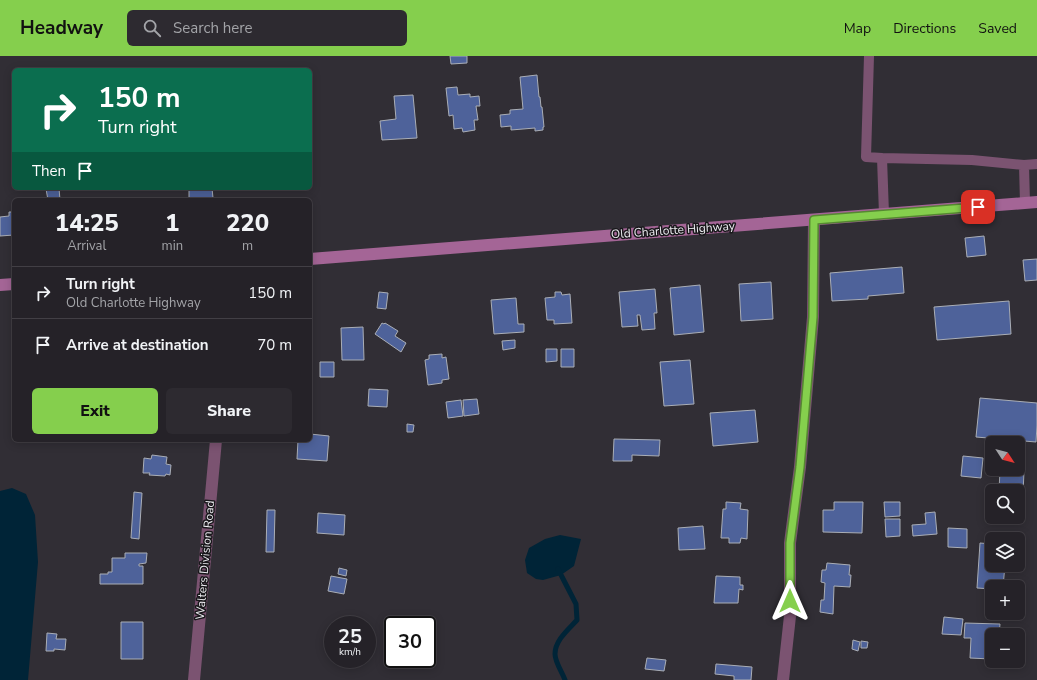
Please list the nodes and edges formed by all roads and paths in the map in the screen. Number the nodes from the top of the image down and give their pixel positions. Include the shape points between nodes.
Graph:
1 (869, 56) edge
2 (882, 158) junction
3 (1037, 164) edge
4 (1024, 165) junction
5 (1031, 203) edge
6 (884, 214) junction
7 (814, 220) junction
8 (312, 259) edge
9 (12, 284) edge
10 (0, 285) edge
11 (216, 442) edge
12 (194, 680) edge
13 (783, 680) edge

1 - 2 lane via 866,157
2 - 4 lane via 972,160
2 - 6 lane
3 - 4 lane
4 - 5 lane
5 - 6 main road, Old Charlotte Highway
6 - 7 main road, Old Charlotte Highway
7 - 8 main road, Old Charlotte Highway
7 - 13 street via 813,317 800,467 790,543 790,616
9 - 10 main road
11 - 12 street, Walters Division Road

